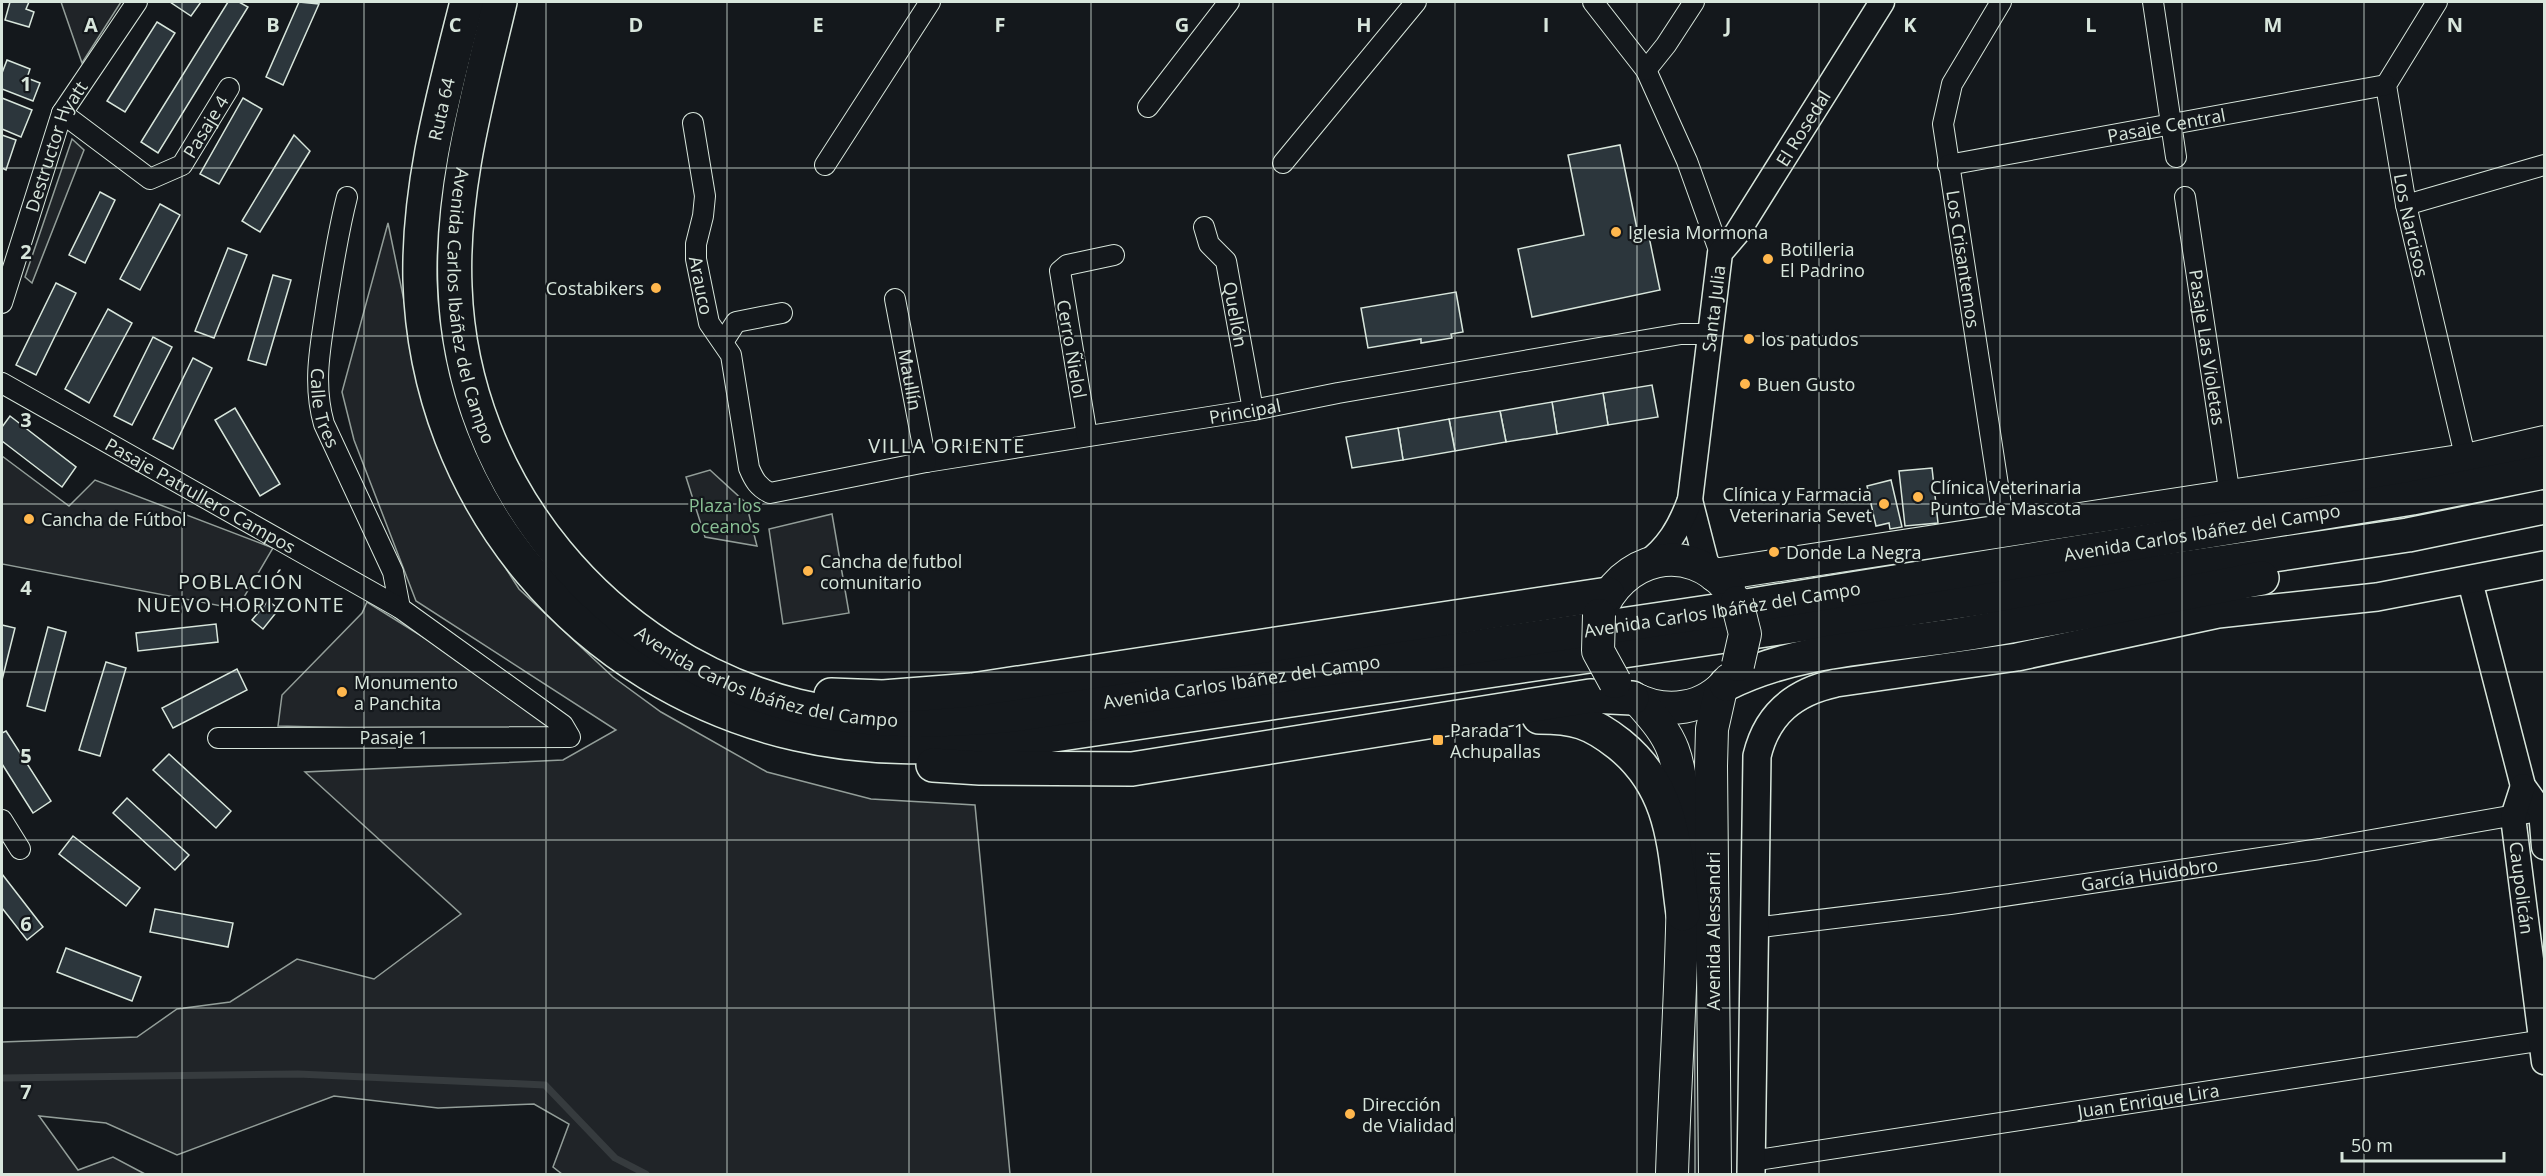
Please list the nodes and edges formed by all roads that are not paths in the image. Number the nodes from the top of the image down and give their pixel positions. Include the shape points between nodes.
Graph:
1 (137, 2) edge
2 (467, 2) edge
3 (500, 2) edge
4 (930, 2) edge
5 (1229, 2) edge
6 (1416, 2) edge
7 (1593, 2) edge
8 (1694, 2) edge
9 (1882, 2) edge
10 (2001, 2) edge
11 (2153, 2) edge
12 (2437, 2) edge
13 (1646, 70) junction
14 (2386, 85) junction
15 (229, 88) dead end
16 (1148, 107) dead end
17 (62, 113) junction
18 (693, 123) dead end
19 (2172, 125) junction
20 (2176, 157) dead end
21 (1283, 163) dead end
22 (825, 165) dead end
23 (1948, 165) junction
24 (2544, 165) edge
25 (347, 197) dead end
26 (2185, 197) dead end
27 (2406, 205) junction
28 (420, 219) joint
29 (1204, 227) dead end
30 (1720, 253) junction
31 (1113, 255) dead end
32 (2, 296) edge
33 (895, 299) dead end
34 (783, 314) dead end
35 (1709, 334) junction
36 (723, 342) junction
37 (2, 383) edge
38 (1253, 410) junction
39 (1087, 436) junction
40 (2544, 442) edge
41 (2466, 460) junction
42 (926, 462) junction
43 (2544, 472) edge
44 (781, 493) joint
45 (2230, 496) junction
46 (1690, 500) junction
47 (2544, 507) edge
48 (2544, 519) edge
49 (2457, 526) junction
50 (2005, 531) junction
51 (2408, 536) junction
52 (1644, 565) junction
53 (2544, 565) edge
54 (1711, 572) junction
55 (2470, 581) junction
56 (1604, 604) junction
57 (400, 608) junction
58 (1728, 679) junction
59 (728, 683) junction
60 (1629, 694) junction
61 (1472, 716) junction
62 (570, 737) joint
63 (218, 738) dead end
64 (832, 741) junction
65 (2523, 786) junction
66 (2543, 811) edge
67 (2513, 817) junction
68 (2, 820) edge
69 (2544, 847) edge
70 (20, 849) dead end
71 (1683, 914) junction
72 (1754, 928) junction
73 (2543, 1048) edge
74 (1751, 1168) edge
75 (1672, 1174) edge
76 (1714, 1174) edge

1 - 17 street, Destructor Hyatt
2 - 28 highway, Ruta 64 via 436,125
3 - 59 highway, Avenida Carlos Ibáñez del Campo via 466,152 456,230 458,318 475,403 516,496 562,561 641,633
4 - 22 street
5 - 16 street
6 - 21 street
7 - 13 street, Santa Julia
8 - 13 street
9 - 30 street, El Rosedal via 1737,233
10 - 23 street, Los Crisantemos via 1947,97 1942,124
11 - 19 street
12 - 14 street
13 - 30 street, Santa Julia via 1687,161
14 - 19 street, Pasaje Central
14 - 27 street, Los Narcisos
15 - 17 street, Pasaje 4 via 182,165 150,179
17 - 32 street, Destructor Hyatt
18 - 36 street, Arauco via 705,196 696,259 709,323
19 - 20 street
19 - 23 street, Pasaje Central
23 - 50 street, Los Crisantemos
24 - 27 street
25 - 57 street, Calle Tres via 336,239 316,375 317,402 393,572
26 - 45 street, Pasaje Las Violetas
27 - 41 street, Los Narcisos
28 - 64 highway, Avenida Carlos Ibáñez del Campo via 424,320 449,433 468,478 525,566 576,620 646,670 740,716
29 - 38 street, Quellón via 1209,244 1226,261
30 - 35 street, Santa Julia
31 - 39 street, Cerro Ñielol via 1067,265 1060,271
33 - 42 street, Maullín
34 - 36 street via 736,322
35 - 38 street, Principal via 1681,334
35 - 46 street, Santa Julia
36 - 44 street, Arauco via 735,369 753,480 770,493
37 - 57 street, Pasaje Patrullero Campos
38 - 39 street, Principal
39 - 42 street, Principal
40 - 41 main road, Avenida Carlos Ibáñez del Campo
41 - 45 main road, Avenida Carlos Ibáñez del Campo
42 - 44 street, Principal
43 - 59 highway, Avenida Carlos Ibáñez del Campo via 2412,498 1733,608 1014,715 936,721 880,720 800,707
45 - 50 main road, Avenida Carlos Ibáñez del Campo
46 - 52 street, Santa Julia via 1676,533
46 - 54 street, Santa Julia
47 - 49 highway, Avenida Carlos Ibáñez del Campo
48 - 49 highway
49 - 51 highway, Avenida Carlos Ibáñez del Campo
50 - 54 main road, Avenida Carlos Ibáñez del Campo
51 - 58 highway via 2299,571 2040,621 1804,657
51 - 64 highway, Avenida Carlos Ibáñez del Campo via 1006,742 937,748
52 - 54 main road via 1662,560 1681,561
52 - 56 main road via 1620,580
53 - 55 main road
54 - 58 main road, bridge via 1728,587 1737,602 1745,634
55 - 65 street
55 - 72 main road via 2346,602 2218,614 2017,657 1830,685 1795,697 1773,718 1757,756
56 - 59 highway via 927,695 837,695
56 - 60 main road, bridge via 1598,651
57 - 62 street, Pasaje Patrullero Campos via 563,725
58 - 60 main road via 1702,701 1682,708 1660,708
58 - 76 main road, Avenida Alessandri via 1712,729
60 - 61 highway via 1590,696
60 - 71 main road, Avenida Alessandri via 1663,729 1673,750 1683,815
61 - 64 highway via 1132,769 949,767
61 - 71 highway via 1569,717 1604,732 1626,750 1655,783 1669,816
62 - 63 street, Pasaje 1
65 - 66 street
65 - 67 street, Caupolicán
66 - 67 street, García Huidobro
66 - 69 street, Caupolicán
67 - 72 street, García Huidobro via 1950,904
67 - 73 street, Caupolicán
68 - 70 street
71 - 75 main road, Avenida Alessandri
72 - 74 main road
73 - 74 street, Juan Enrique Lira

